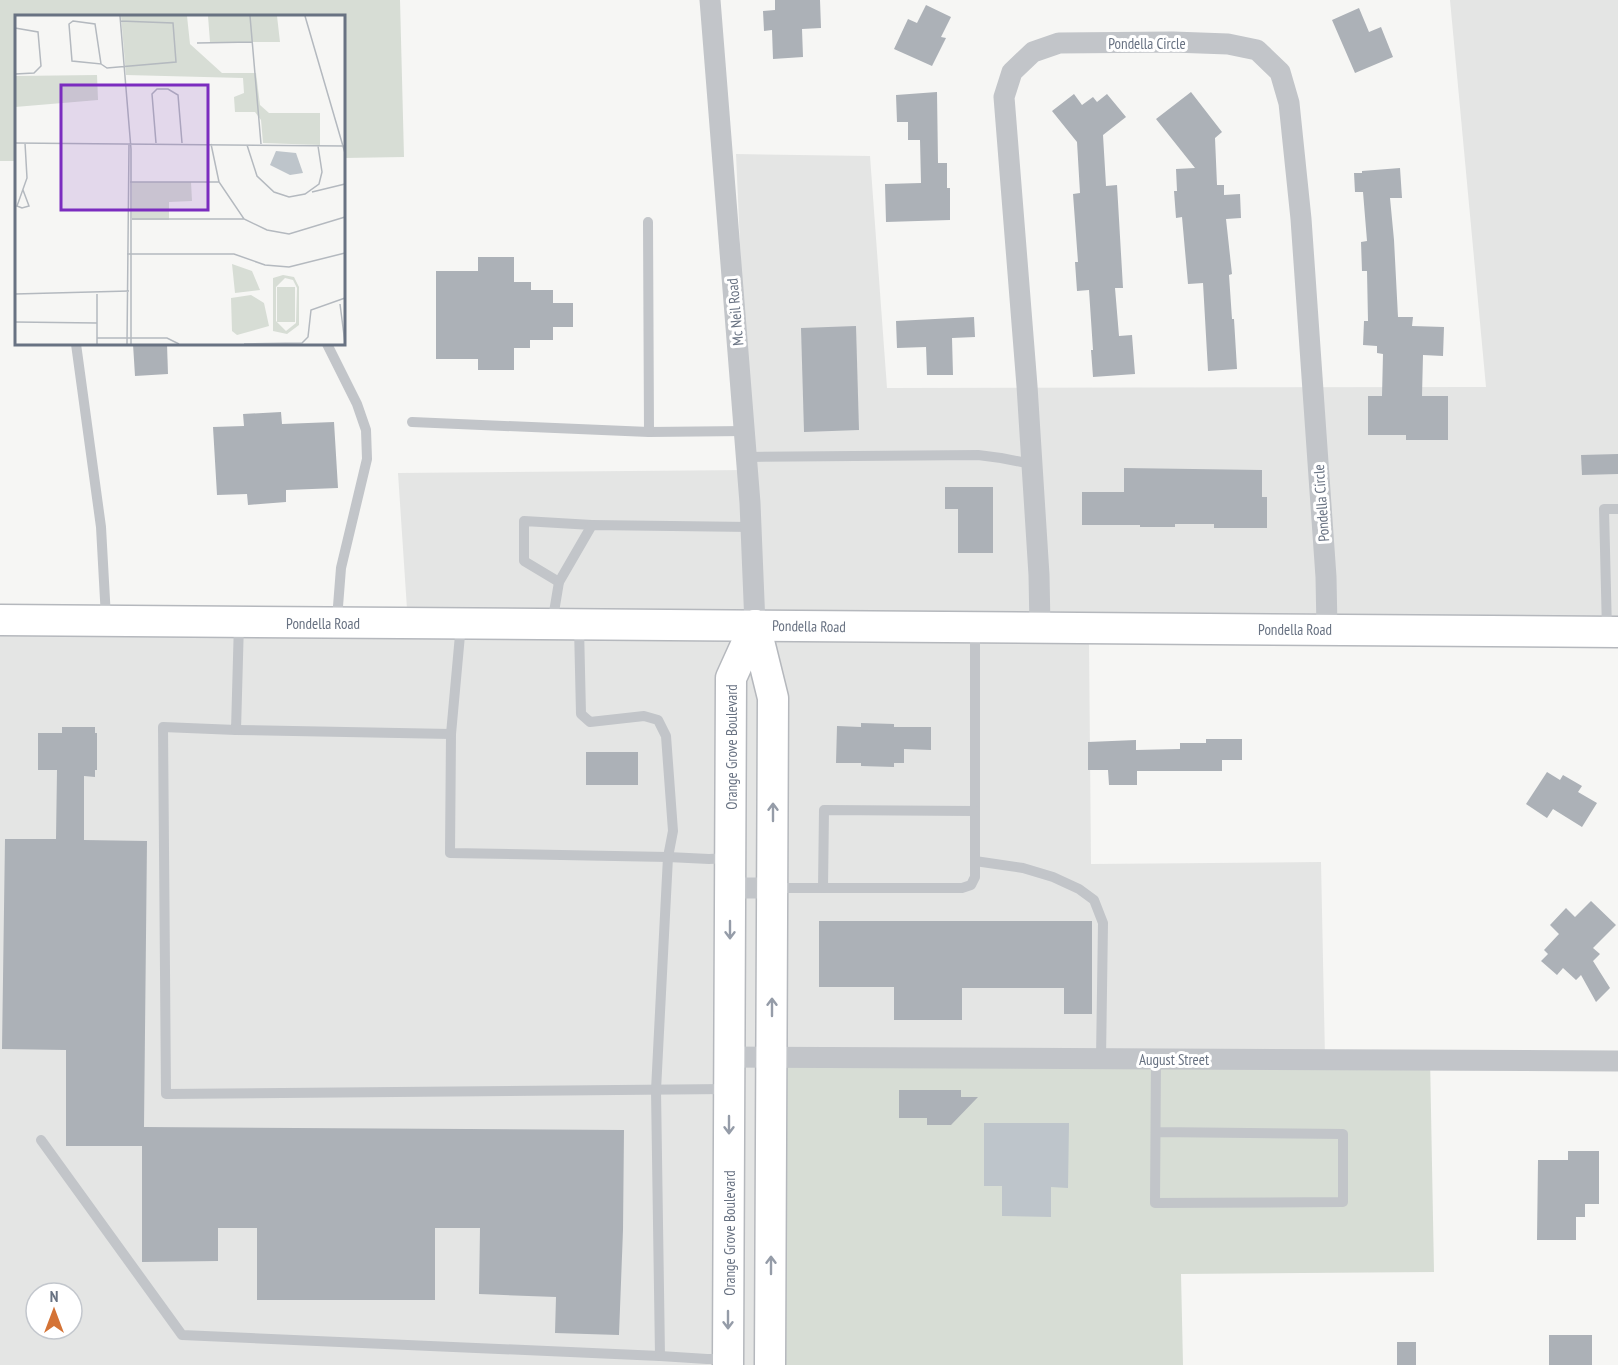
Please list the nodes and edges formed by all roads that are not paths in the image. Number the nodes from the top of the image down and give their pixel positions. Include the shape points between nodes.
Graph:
1 (710, 0) edge
2 (648, 222) dead end
3 (76, 345) edge
4 (328, 345) edge
5 (412, 422) dead end
6 (745, 431) junction
7 (649, 432) junction
8 (747, 457) junction
9 (1032, 464) junction
10 (1618, 509) edge
11 (592, 525) junction
12 (752, 527) junction
13 (559, 582) junction
14 (0, 620) edge
15 (106, 621) junction
16 (239, 622) junction
17 (336, 623) junction
18 (461, 624) junction
19 (566, 624) junction
20 (755, 625) junction
21 (975, 627) junction
22 (1040, 627) junction
23 (1327, 630) junction
24 (1613, 632) edge
25 (236, 730) junction
26 (451, 734) junction
27 (975, 811) junction
28 (668, 857) junction
29 (731, 858) junction
30 (975, 861) junction
31 (730, 888) junction
32 (772, 888) junction
33 (824, 888) junction
34 (729, 1057) junction
35 (772, 1057) junction
36 (1101, 1059) junction
37 (1156, 1059) junction
38 (1618, 1061) edge
39 (729, 1089) junction
40 (656, 1090) junction
41 (1156, 1132) junction
42 (41, 1140) dead end
43 (660, 1356) junction
44 (728, 1362) edge
45 (770, 1365) edge

1 - 6 street, Mc Neil Road
2 - 7 lane
3 - 15 lane via 101,527
4 - 17 lane via 357,404 366,430 367,459 341,568
5 - 7 lane
6 - 7 lane
6 - 8 street, Mc Neil Road
8 - 9 lane via 978,455
8 - 12 street, Mc Neil Road
9 - 22 street, Pondella Circle
9 - 23 street, Pondella Circle via 1004,97 1012,72 1033,52 1059,43 1173,42 1228,44 1257,50 1280,72 1289,103 1302,231 1326,565
10 - 24 lane via 1604,509
11 - 12 lane
11 - 13 lane
11 - 13 lane via 524,520 524,561
12 - 20 street, Mc Neil Road
13 - 19 lane
14 - 15 main road, Pondella Road
15 - 16 main road, Pondella Road
16 - 17 main road, Pondella Road
16 - 25 lane
17 - 18 main road, Pondella Road
18 - 19 main road, Pondella Road
18 - 26 lane
19 - 20 main road, Pondella Road
19 - 28 lane via 580,714 590,722 644,716 658,720 666,736 673,831
20 - 21 main road, Pondella Road
20 - 29 main road, Orange Grove Boulevard via 731,678
32 -> 20 main road via 773,698
21 - 22 main road, Pondella Road
21 - 27 lane
22 - 23 main road, Pondella Road
23 - 24 main road, Pondella Road
25 - 26 lane
25 - 40 lane via 163,727 166,1094
26 - 28 lane via 450,853
27 - 30 lane
27 - 33 lane via 824,810
28 - 29 lane
28 - 40 lane
29 - 31 main road, Orange Grove Boulevard
30 - 33 lane via 975,877 971,885 962,888
30 - 36 lane via 1053,877 1094,900 1103,923
31 - 32 street
31 -> 34 main road, Orange Grove Boulevard
32 - 33 lane
35 -> 32 main road
34 - 35 street, August Street
34 - 39 main road, Orange Grove Boulevard
35 - 36 street, August Street
45 -> 35 main road
36 - 37 street, August Street
37 - 38 street, August Street
37 - 41 lane
39 - 40 lane
39 -> 44 main road, Orange Grove Boulevard
40 - 43 lane
41 - 41 lane via 1155,1203 1342,1202 1343,1134
42 - 43 lane via 182,1335
43 - 44 lane

